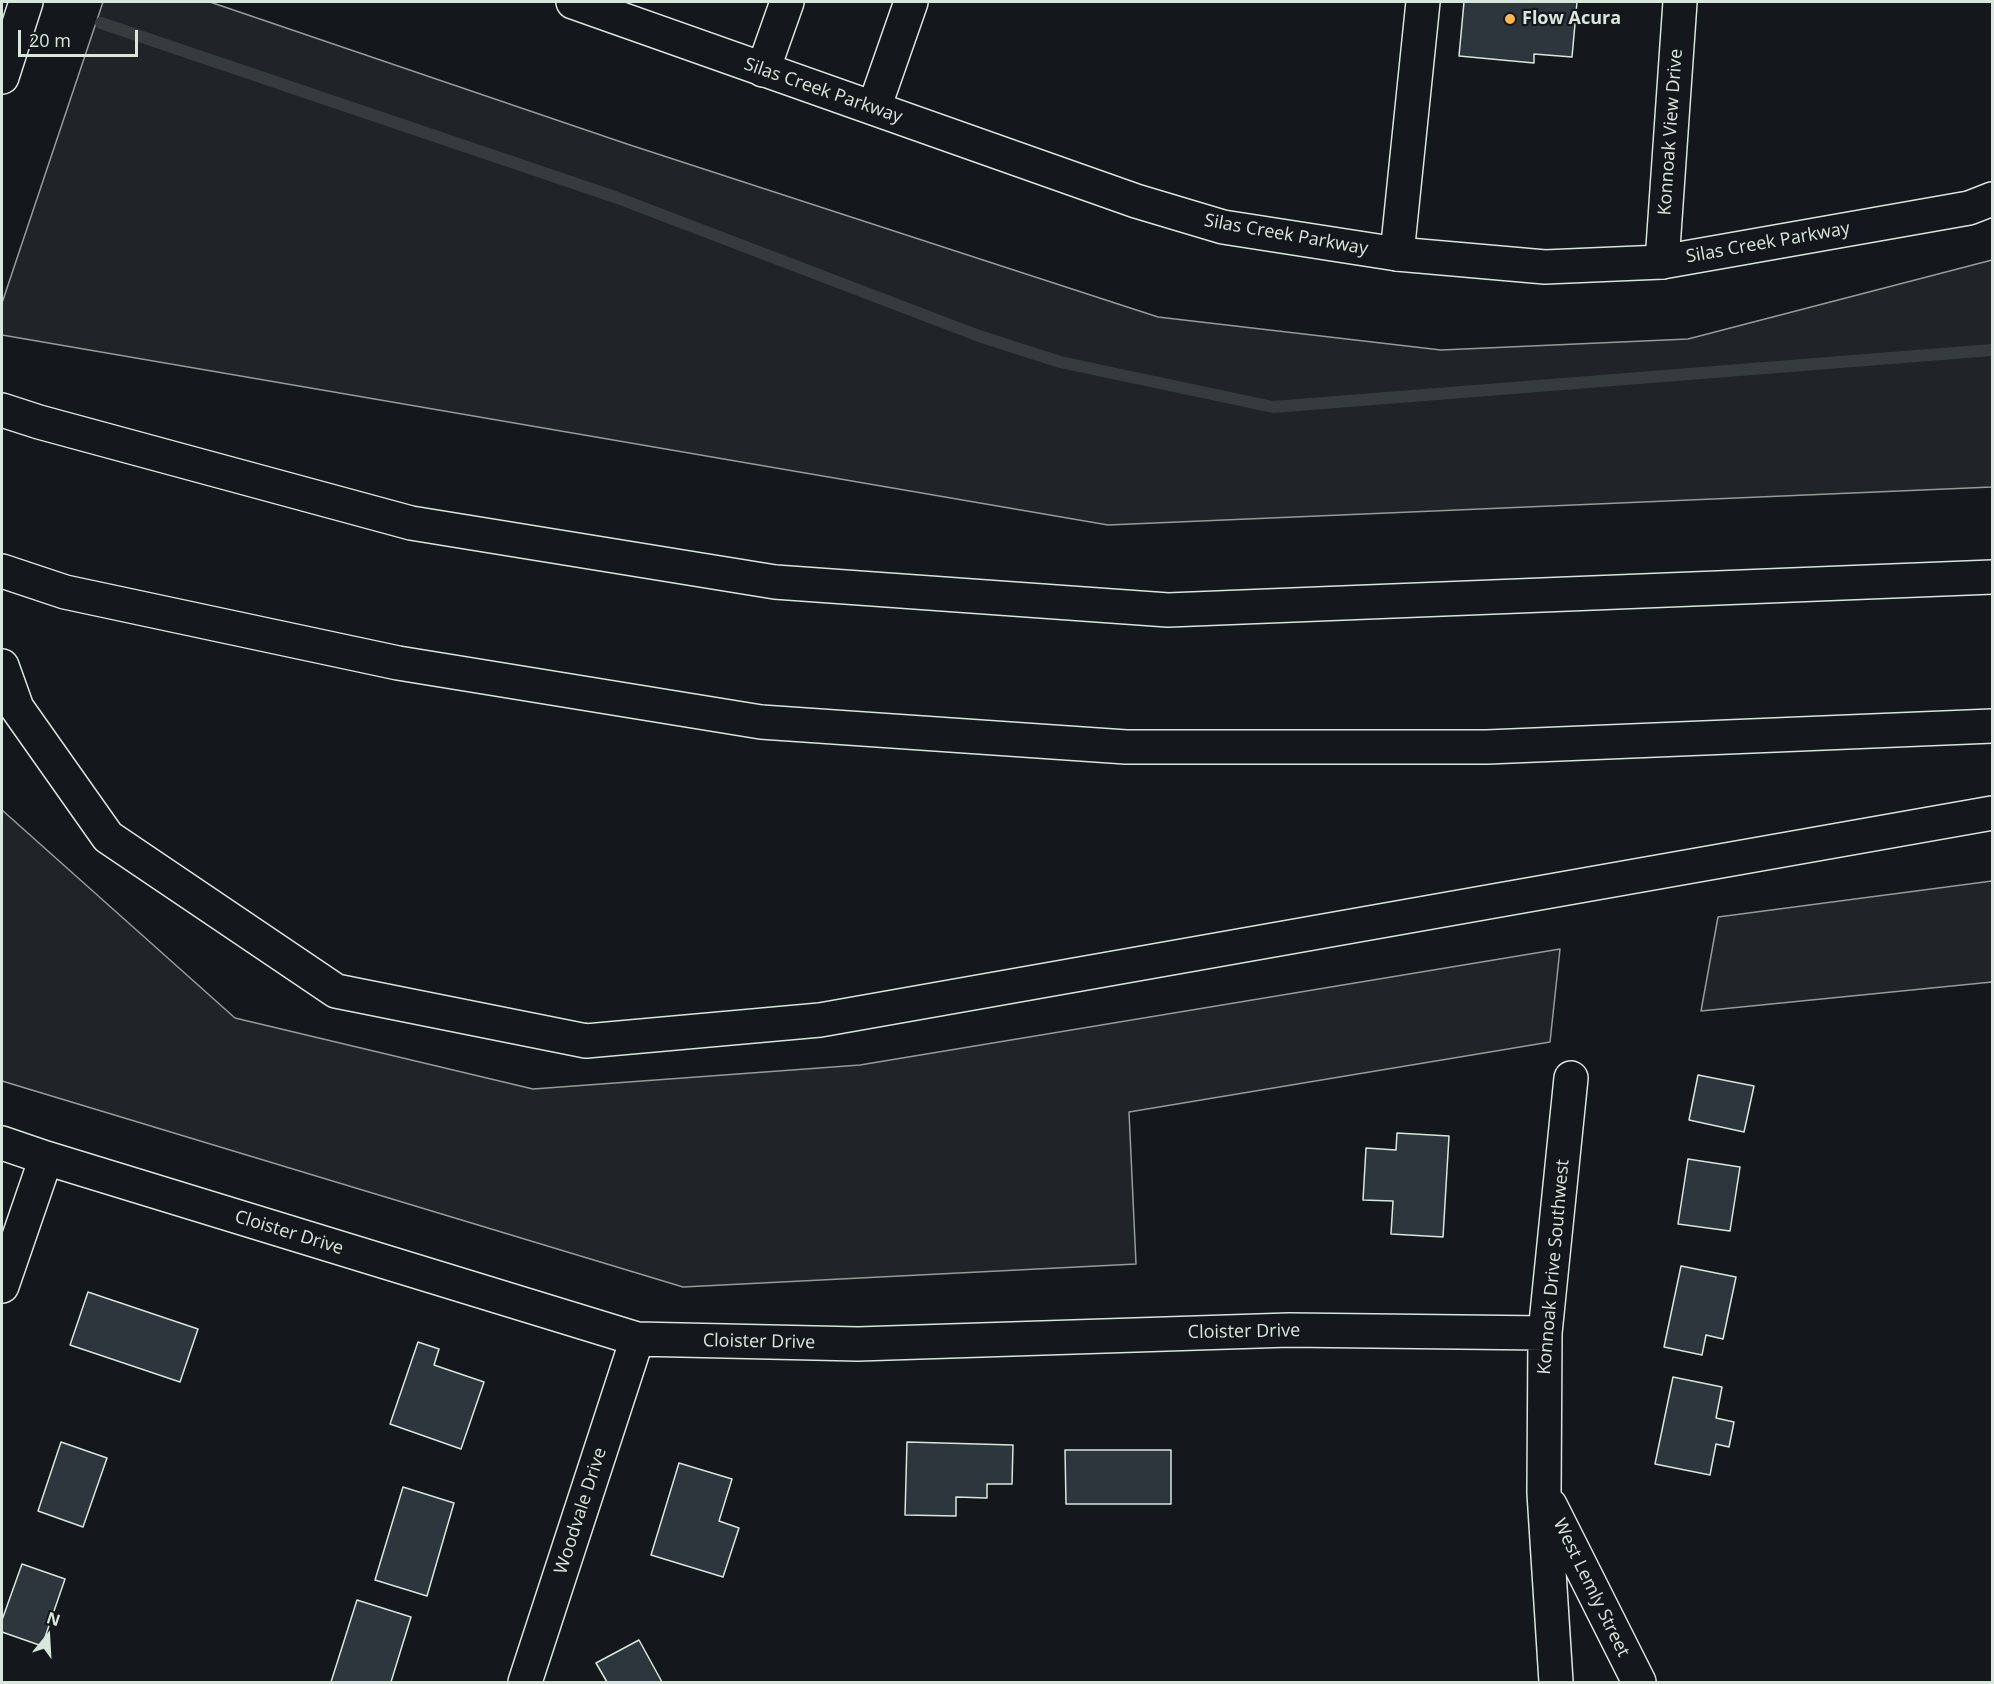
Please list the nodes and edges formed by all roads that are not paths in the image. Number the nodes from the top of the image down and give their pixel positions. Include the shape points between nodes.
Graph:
1 (26, 2) edge
2 (573, 2) edge
3 (787, 2) edge
4 (911, 2) edge
5 (1423, 2) edge
6 (1680, 2) edge
7 (764, 70) junction
8 (2, 77) edge
9 (874, 108) junction
10 (1992, 199) edge
11 (1397, 254) junction
12 (1662, 262) junction
13 (2, 410) edge
14 (2, 571) edge
15 (1992, 577) edge
16 (2, 666) edge
17 (1992, 726) edge
18 (1992, 813) edge
19 (1570, 1078) dead end
20 (2, 1143) edge
21 (45, 1158) junction
22 (2, 1286) edge
23 (1545, 1333) junction
24 (637, 1340) junction
25 (1544, 1493) junction
26 (525, 1683) edge
27 (1556, 1683) edge
28 (1639, 1683) edge

1 - 8 main road
2 - 7 main road, Silas Creek Parkway
3 - 7 main road
4 - 9 main road
5 - 11 main road
6 - 12 main road, Konnoak View Drive
7 - 9 main road, Silas Creek Parkway
9 - 11 main road, Silas Creek Parkway via 1136,201 1223,227
10 - 12 main road, Silas Creek Parkway via 1969,208
11 - 12 main road, Silas Creek Parkway via 1545,267
13 - 15 main road via 411,523 775,582 1168,610
14 - 17 main road via 65,592 398,663 761,722 1126,747 1487,747
16 - 18 main road via 17,708 108,837 336,991 586,1041 820,1020
19 - 23 main road, Konnoak Drive Southwest
20 - 21 main road, Cloister Drive
21 - 22 main road
21 - 24 main road, Cloister Drive
23 - 24 main road, Cloister Drive via 1289,1330 858,1344
23 - 25 main road, Konnoak Drive Southwest
24 - 26 main road, Woodvale Drive
25 - 27 main road, Konnoak Drive Southwest
25 - 28 main road, West Lemly Street

